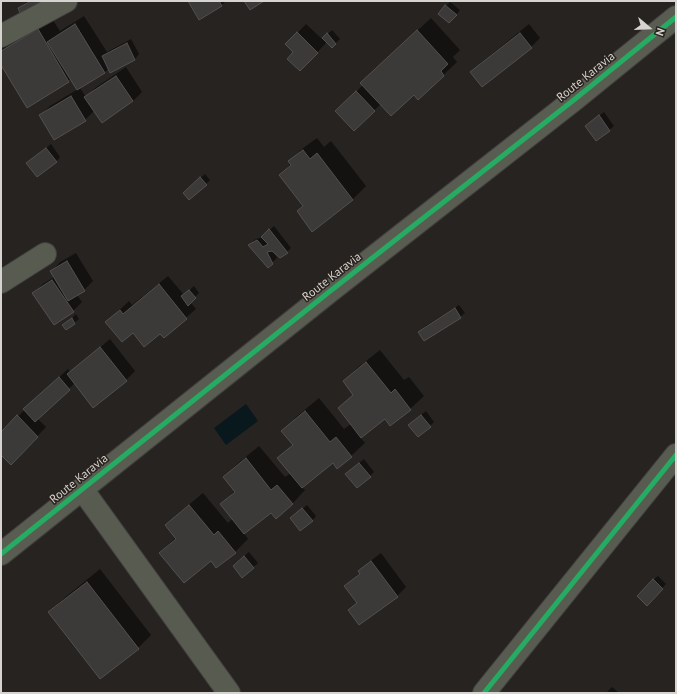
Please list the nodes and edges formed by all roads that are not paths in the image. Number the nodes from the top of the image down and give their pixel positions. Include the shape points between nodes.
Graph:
1 (66, 1) edge
2 (676, 17) edge
3 (1, 36) edge
4 (45, 254) dead end
5 (1, 282) edge
6 (676, 455) edge
7 (82, 489) junction
8 (1, 554) edge
9 (229, 693) edge
10 (484, 693) edge

1 - 3 street
2 - 7 street, Route Karavia
4 - 5 street
6 - 10 street
7 - 8 street, Route Karavia
7 - 9 street

